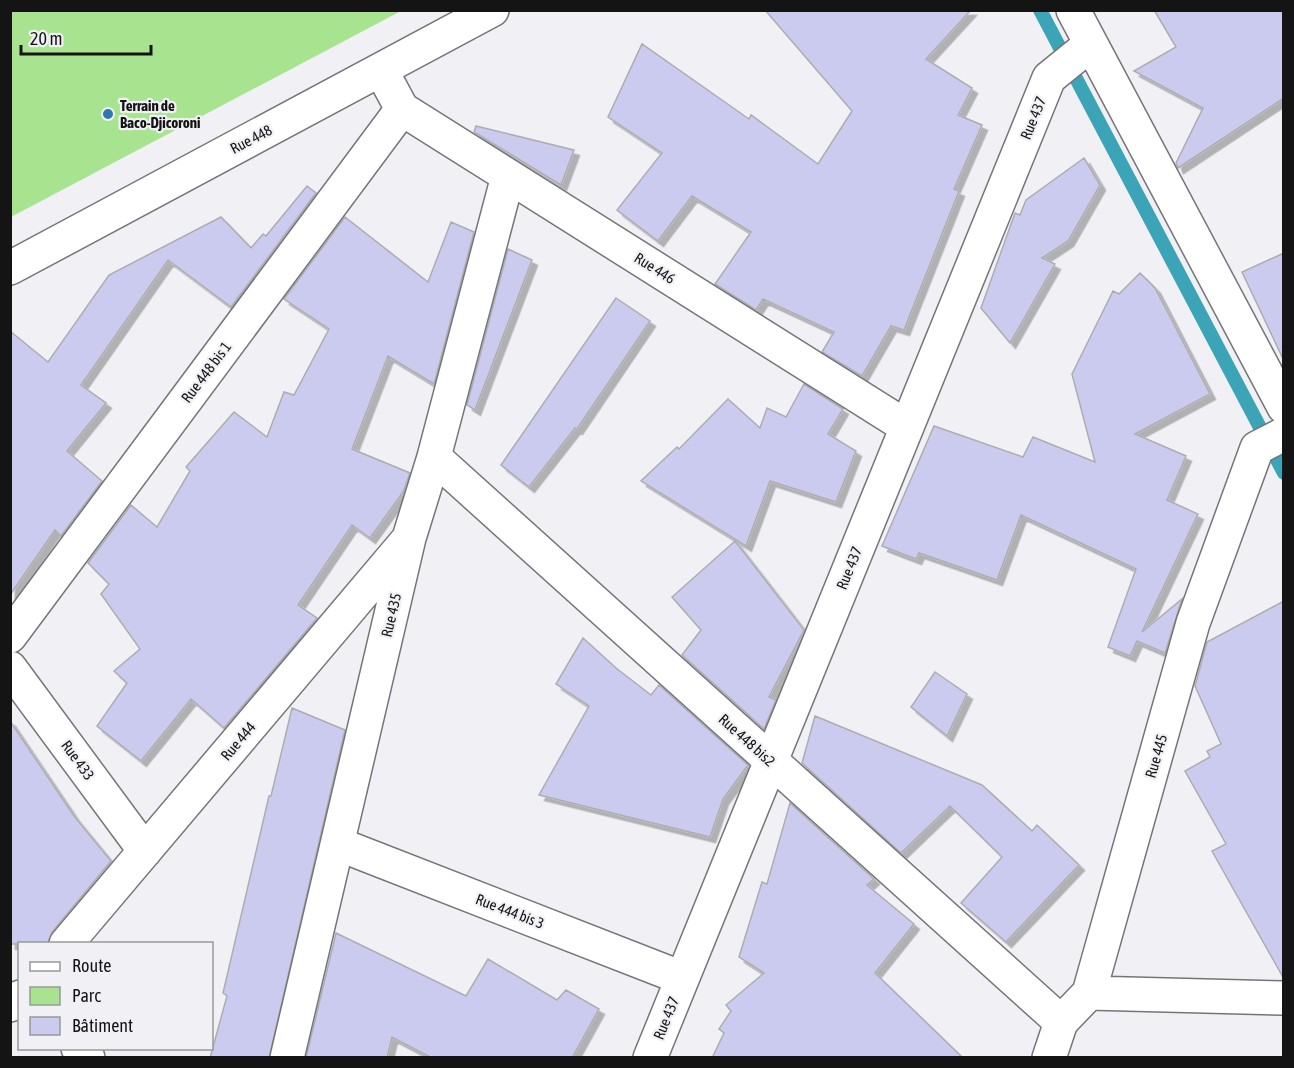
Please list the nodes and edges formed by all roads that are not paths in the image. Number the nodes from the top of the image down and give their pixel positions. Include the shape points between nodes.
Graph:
1 (492, 10) edge
2 (1073, 10) edge
3 (1084, 50) junction
4 (381, 70) junction
5 (402, 109) junction
6 (508, 176) junction
7 (10, 268) edge
8 (907, 427) junction
9 (1276, 431) edge
10 (434, 457) junction
11 (409, 538) junction
12 (10, 636) edge
13 (10, 668) edge
14 (770, 760) junction
15 (338, 844) junction
16 (145, 851) junction
17 (68, 942) edge
18 (682, 978) junction
19 (1089, 993) junction
20 (1284, 998) edge
21 (1061, 1022) junction
22 (287, 1058) edge
23 (650, 1058) edge
24 (1049, 1058) edge

1 - 4 street, Rue 448
2 - 3 street
3 - 8 street, Rue 437 via 1050,78
3 - 9 street
4 - 5 street
4 - 7 street, Rue 448
5 - 6 street, Rue 446
5 - 12 street, Rue 448 bis 1
6 - 8 street, Rue 446
6 - 10 street, Rue 435
8 - 14 street, Rue 437
9 - 19 street, Rue 445 via 1193,623
10 - 11 street, Rue 435
10 - 14 street, Rue 448 bis2
11 - 15 street, Rue 435
11 - 16 street, Rue 444
13 - 16 street, Rue 433
14 - 18 street, Rue 437
14 - 21 street, Rue 448 bis2
15 - 18 street, Rue 444 bis 3
15 - 22 street, Rue 435
16 - 17 street, Rue 444
18 - 23 street, Rue 437
19 - 20 street
19 - 21 street, Rue 445
21 - 24 street, Rue 445

